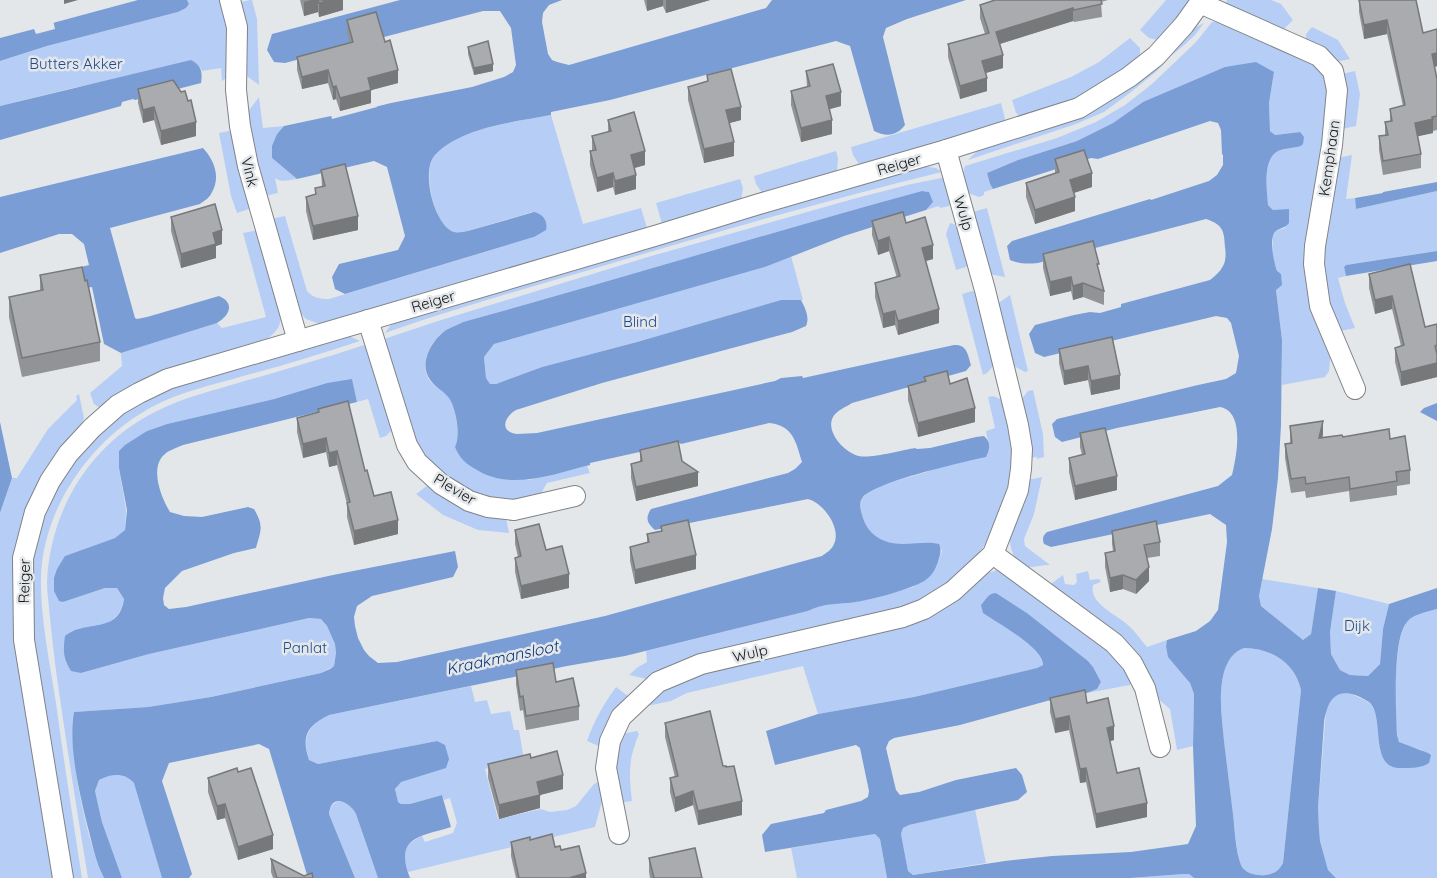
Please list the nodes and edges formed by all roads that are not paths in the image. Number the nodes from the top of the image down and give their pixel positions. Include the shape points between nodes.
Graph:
1 (230, 0) edge
2 (1201, 1) edge
3 (946, 150) junction
4 (368, 320) junction
5 (298, 340) junction
6 (1355, 389) dead end
7 (575, 496) dead end
8 (993, 554) junction
9 (1160, 747) dead end
10 (619, 834) dead end
11 (63, 878) edge

1 - 5 street, Vink via 237,27 236,90 248,166
2 - 3 street, Reiger via 1156,56 1079,108
2 - 6 street, Kemphaan via 1319,56 1334,71 1337,90 1332,145 1314,264 1320,306
3 - 4 street, Reiger
3 - 8 street, Wulp via 985,290 1022,449 1018,490
4 - 5 street, Reiger
4 - 7 street, Plevier via 407,446 417,462 441,484 469,501 514,510
5 - 11 street, Reiger via 168,379 118,405 68,454 35,512 22,558 24,640
8 - 9 street via 1120,649 1145,688
8 - 10 street, Wulp via 953,591 924,609 701,664 658,682 621,717 610,741 606,768

